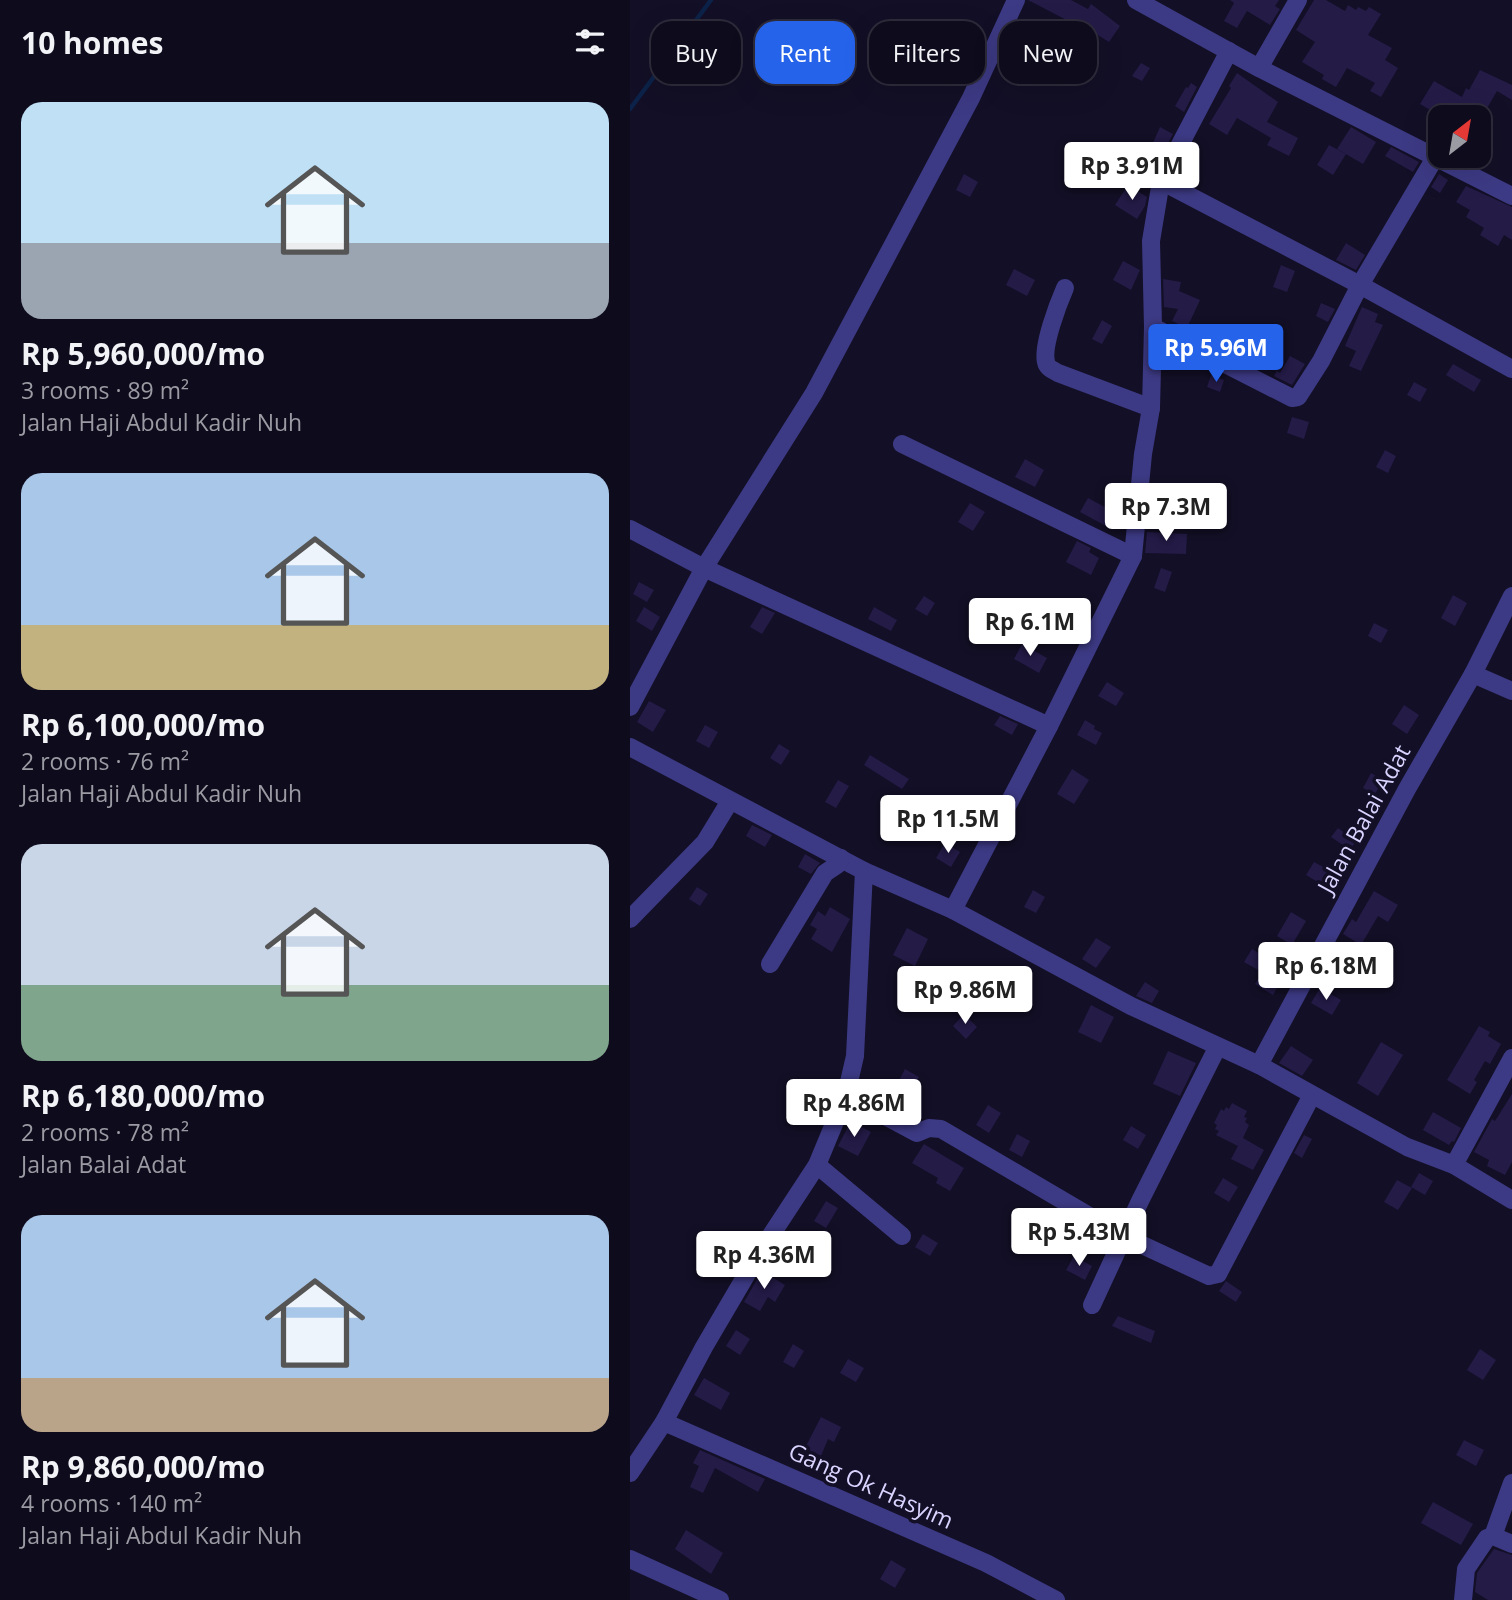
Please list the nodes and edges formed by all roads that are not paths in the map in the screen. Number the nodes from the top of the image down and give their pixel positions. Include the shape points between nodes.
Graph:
1 (1016, 0) edge
2 (1136, 0) edge
3 (1298, 0) edge
4 (1229, 51) junction
5 (1259, 68) junction
6 (1428, 152) edge
7 (1429, 168) edge
8 (1459, 168) edge
9 (1161, 181) junction
10 (1512, 196) edge
11 (1360, 285) junction
12 (1065, 288) dead end
13 (1153, 327) junction
14 (1512, 369) edge
15 (1151, 408) junction
16 (902, 444) dead end
17 (630, 529) edge
18 (1133, 556) junction
19 (704, 568) junction
20 (1512, 596) edge
21 (1473, 674) junction
22 (1512, 691) edge
23 (630, 707) edge
24 (1049, 726) junction
25 (630, 747) edge
26 (730, 801) junction
27 (841, 858) junction
28 (864, 871) junction
29 (953, 910) junction
30 (630, 919) edge
31 (770, 964) dead end
32 (1217, 1048) junction
33 (1512, 1058) edge
34 (1259, 1065) junction
35 (846, 1095) junction
36 (1312, 1095) junction
37 (817, 1165) junction
38 (1454, 1165) junction
39 (1512, 1200) edge
40 (902, 1236) dead end
41 (1125, 1237) junction
42 (1092, 1305) dead end
43 (664, 1422) junction
44 (630, 1474) edge
45 (1512, 1483) edge
46 (1493, 1536) junction
47 (1512, 1544) edge
48 (630, 1559) edge
49 (720, 1600) edge
50 (1056, 1600) edge
51 (1463, 1600) edge

1 - 19 street via 971,98 814,393
2 - 4 street
3 - 5 street
4 - 5 street
4 - 9 street
5 - 6 street
7 - 11 street
8 - 10 street
9 - 11 street
9 - 13 street via 1151,241
11 - 13 street via 1302,393 1292,398
11 - 14 street
12 - 15 street via 1054,314 1045,359 1048,367
13 - 15 street
15 - 18 street
16 - 18 street
17 - 19 street
18 - 24 street
19 - 23 street
19 - 24 street
20 - 21 street, Jalan Balai Adat
21 - 22 street
21 - 34 street, Jalan Balai Adat
24 - 29 street
25 - 26 street
26 - 27 street
26 - 30 street via 705,842
27 - 28 street
27 - 31 street via 825,873
28 - 29 street
28 - 35 street via 855,1056
29 - 32 street
32 - 34 street
32 - 41 street
33 - 38 street
34 - 36 street
35 - 37 street
35 - 41 street via 917,1133 941,1129
36 - 38 street via 1407,1147
36 - 41 street via 1218,1274 1209,1276
37 - 40 street
37 - 43 street via 758,1255
38 - 39 street
41 - 42 street
43 - 44 street
43 - 50 street, Gang Ok Hasyim via 986,1563
45 - 46 street
46 - 47 street
46 - 51 street via 1466,1569
48 - 49 street

